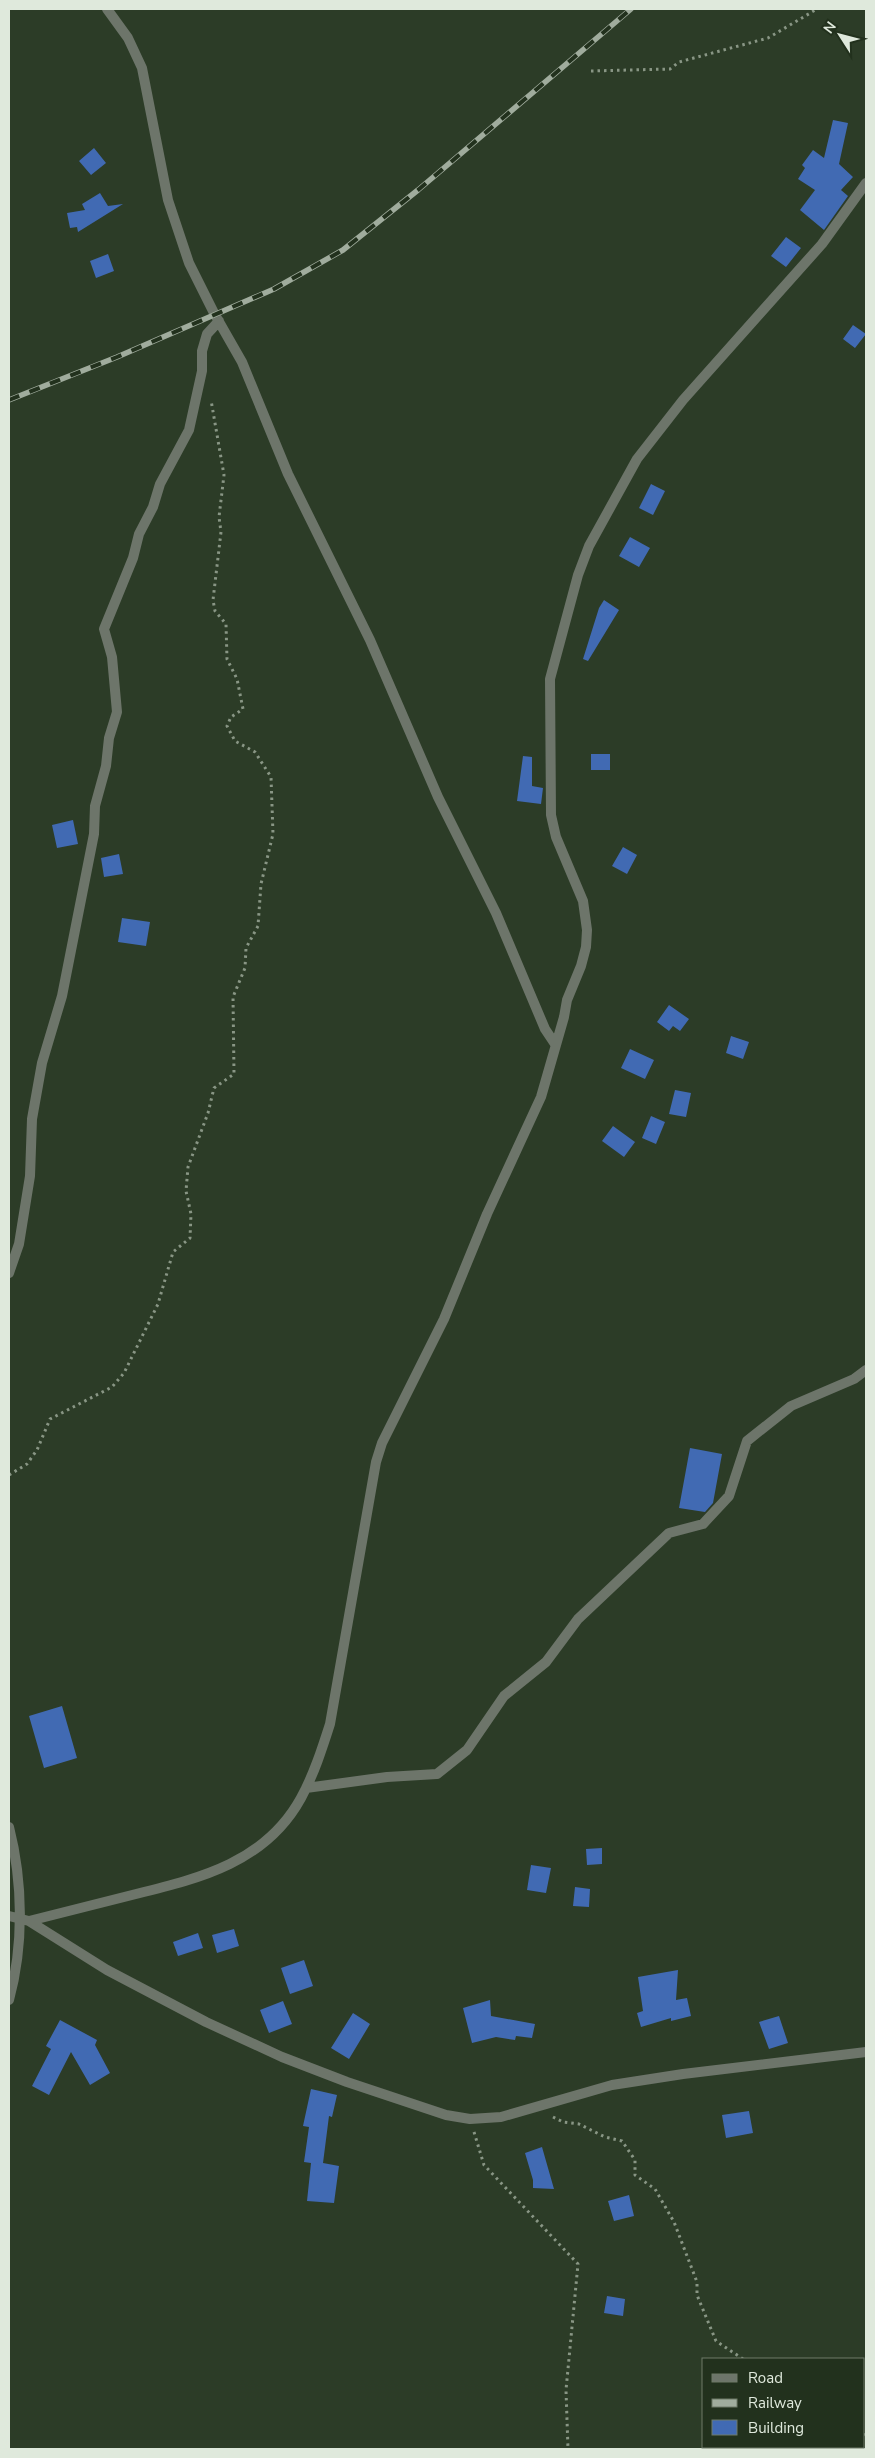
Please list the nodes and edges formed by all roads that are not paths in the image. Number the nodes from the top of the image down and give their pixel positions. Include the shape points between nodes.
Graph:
1 (107, 9) edge
2 (866, 183) edge
3 (219, 322) junction
4 (555, 1044) junction
5 (9, 1273) edge
6 (866, 1370) edge
7 (306, 1788) junction
8 (9, 1826) edge
9 (9, 1916) edge
10 (25, 1919) junction
11 (9, 2000) edge
12 (866, 2052) edge

1 - 3 street via 128,38 142,68 157,150 175,222 189,263
2 - 4 street via 822,244 683,400 637,459 589,546 578,575 550,679 551,815 556,837 583,901 587,930 581,966 567,1000
3 - 4 street via 242,362 288,474 370,640 438,797 496,913 545,1029
3 - 5 street via 207,334 202,351 202,371 189,430 160,484 154,507 139,534 133,558 104,629 112,657 117,712 95,806 93,843 66,978 42,1063 32,1119 30,1176 19,1244
4 - 7 street via 541,1097 487,1214 444,1319 382,1443 330,1724 318,1764
6 - 7 street via 854,1379 791,1406 747,1441 729,1496 710,1517 703,1524 669,1533 578,1619 546,1662 504,1696 467,1750 437,1774
7 - 10 street via 275,1832 248,1855 218,1871
8 - 10 street
9 - 10 street
10 - 11 street
10 - 12 street via 107,1970 282,2057 446,2115 470,2119 501,2117 612,2085

